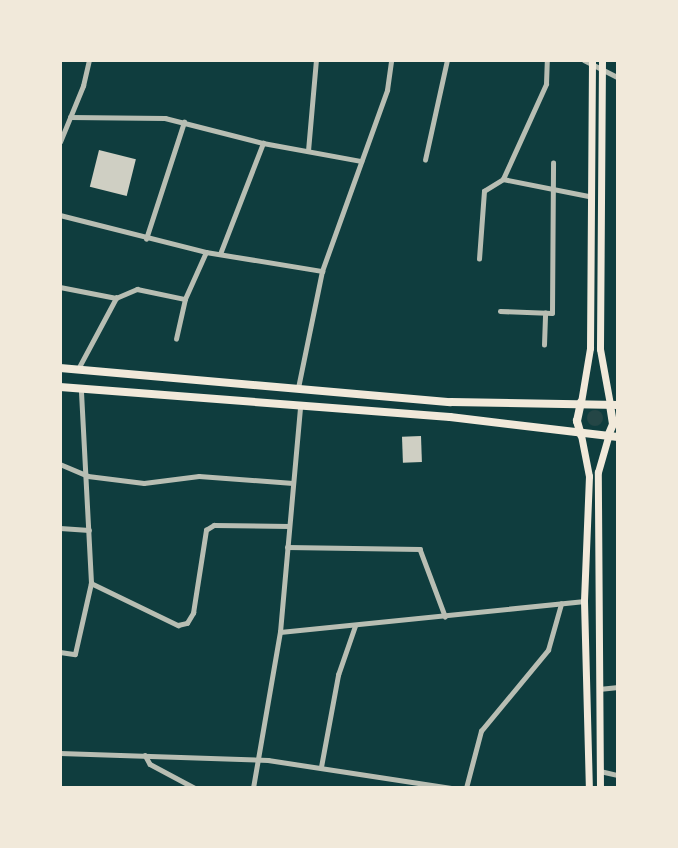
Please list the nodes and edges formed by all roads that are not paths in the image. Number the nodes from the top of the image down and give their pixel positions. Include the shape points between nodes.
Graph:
1 (89, 60) edge
2 (316, 60) edge
3 (391, 60) edge
4 (447, 60) edge
5 (547, 60) edge
6 (589, 61) edge
7 (602, 63) edge
8 (618, 77) edge
9 (70, 117) junction
10 (184, 122) junction
11 (60, 142) edge
12 (263, 143) junction
13 (308, 151) junction
14 (425, 160) dead end
15 (361, 161) junction
16 (553, 163) dead end
17 (503, 178) junction
18 (553, 190) junction
19 (589, 196) junction
20 (60, 215) edge
21 (146, 238) junction
22 (206, 252) junction
23 (220, 254) junction
24 (479, 259) dead end
25 (322, 271) junction
26 (60, 287) edge
27 (116, 298) junction
28 (184, 299) junction
29 (500, 311) dead end
30 (545, 313) junction
31 (176, 339) dead end
32 (544, 345) dead end
33 (60, 368) edge
34 (78, 369) junction
35 (60, 387) edge
36 (298, 388) junction
37 (81, 389) junction
38 (581, 402) junction
39 (614, 404) edge
40 (300, 406) junction
41 (581, 435) junction
42 (608, 436) junction
43 (618, 437) edge
44 (60, 464) edge
45 (88, 476) junction
46 (293, 483) junction
47 (289, 526) junction
48 (60, 528) edge
49 (89, 530) junction
50 (287, 547) junction
51 (91, 583) junction
52 (584, 601) junction
53 (561, 604) junction
54 (445, 616) junction
55 (355, 626) junction
56 (280, 632) junction
57 (60, 652) edge
58 (618, 687) edge
59 (599, 689) junction
60 (60, 753) edge
61 (145, 755) junction
62 (257, 761) junction
63 (321, 766) junction
64 (600, 771) junction
65 (618, 775) edge
66 (195, 788) edge
67 (253, 788) edge
68 (451, 788) edge
69 (466, 788) edge
70 (589, 788) edge
71 (600, 788) edge

1 - 9 street
2 - 13 street
3 - 15 street via 387,90
4 - 14 street
5 - 17 street via 546,84
6 - 7 street
6 - 19 main road
7 - 8 street
7 - 39 main road via 600,349
9 - 10 street via 165,118
9 - 11 street
10 - 12 street
10 - 21 street
12 - 13 street
12 - 23 street
13 - 15 street
15 - 25 street
16 - 18 street
17 - 18 street
17 - 24 street via 484,191
18 - 19 street
18 - 30 street via 552,313
19 - 38 main road via 590,348
20 - 21 street
21 - 22 street
22 - 23 street
22 - 28 street
23 - 25 street
25 - 36 street
26 - 27 street
27 - 28 street via 137,289
27 - 34 street
28 - 31 street
29 - 30 street
30 - 32 street
33 - 34 highway
34 - 36 highway
35 - 37 highway
36 - 38 highway via 452,402
37 - 40 highway
37 - 45 street
38 - 39 highway
38 - 41 highway via 577,421
39 - 42 highway
40 - 41 highway via 450,417
40 - 46 street
41 - 42 highway
41 - 52 main road via 589,476
42 - 43 highway
42 - 59 main road via 598,472
44 - 45 street
45 - 46 street via 144,483 199,476
45 - 49 street
46 - 47 street
47 - 50 street
47 - 51 street via 214,525 206,530 193,613 187,623 178,625
48 - 49 street
49 - 51 street
50 - 54 street via 420,549
50 - 56 street
51 - 57 street via 75,654
52 - 53 street
52 - 70 main road
53 - 54 street
53 - 69 street via 548,650 481,731
54 - 55 street
55 - 56 street
55 - 63 street via 338,675
56 - 62 street
58 - 59 street
59 - 64 main road
60 - 61 street
61 - 62 street
61 - 66 street via 150,764
62 - 63 street
62 - 67 street
63 - 68 street
64 - 65 street
64 - 71 main road

